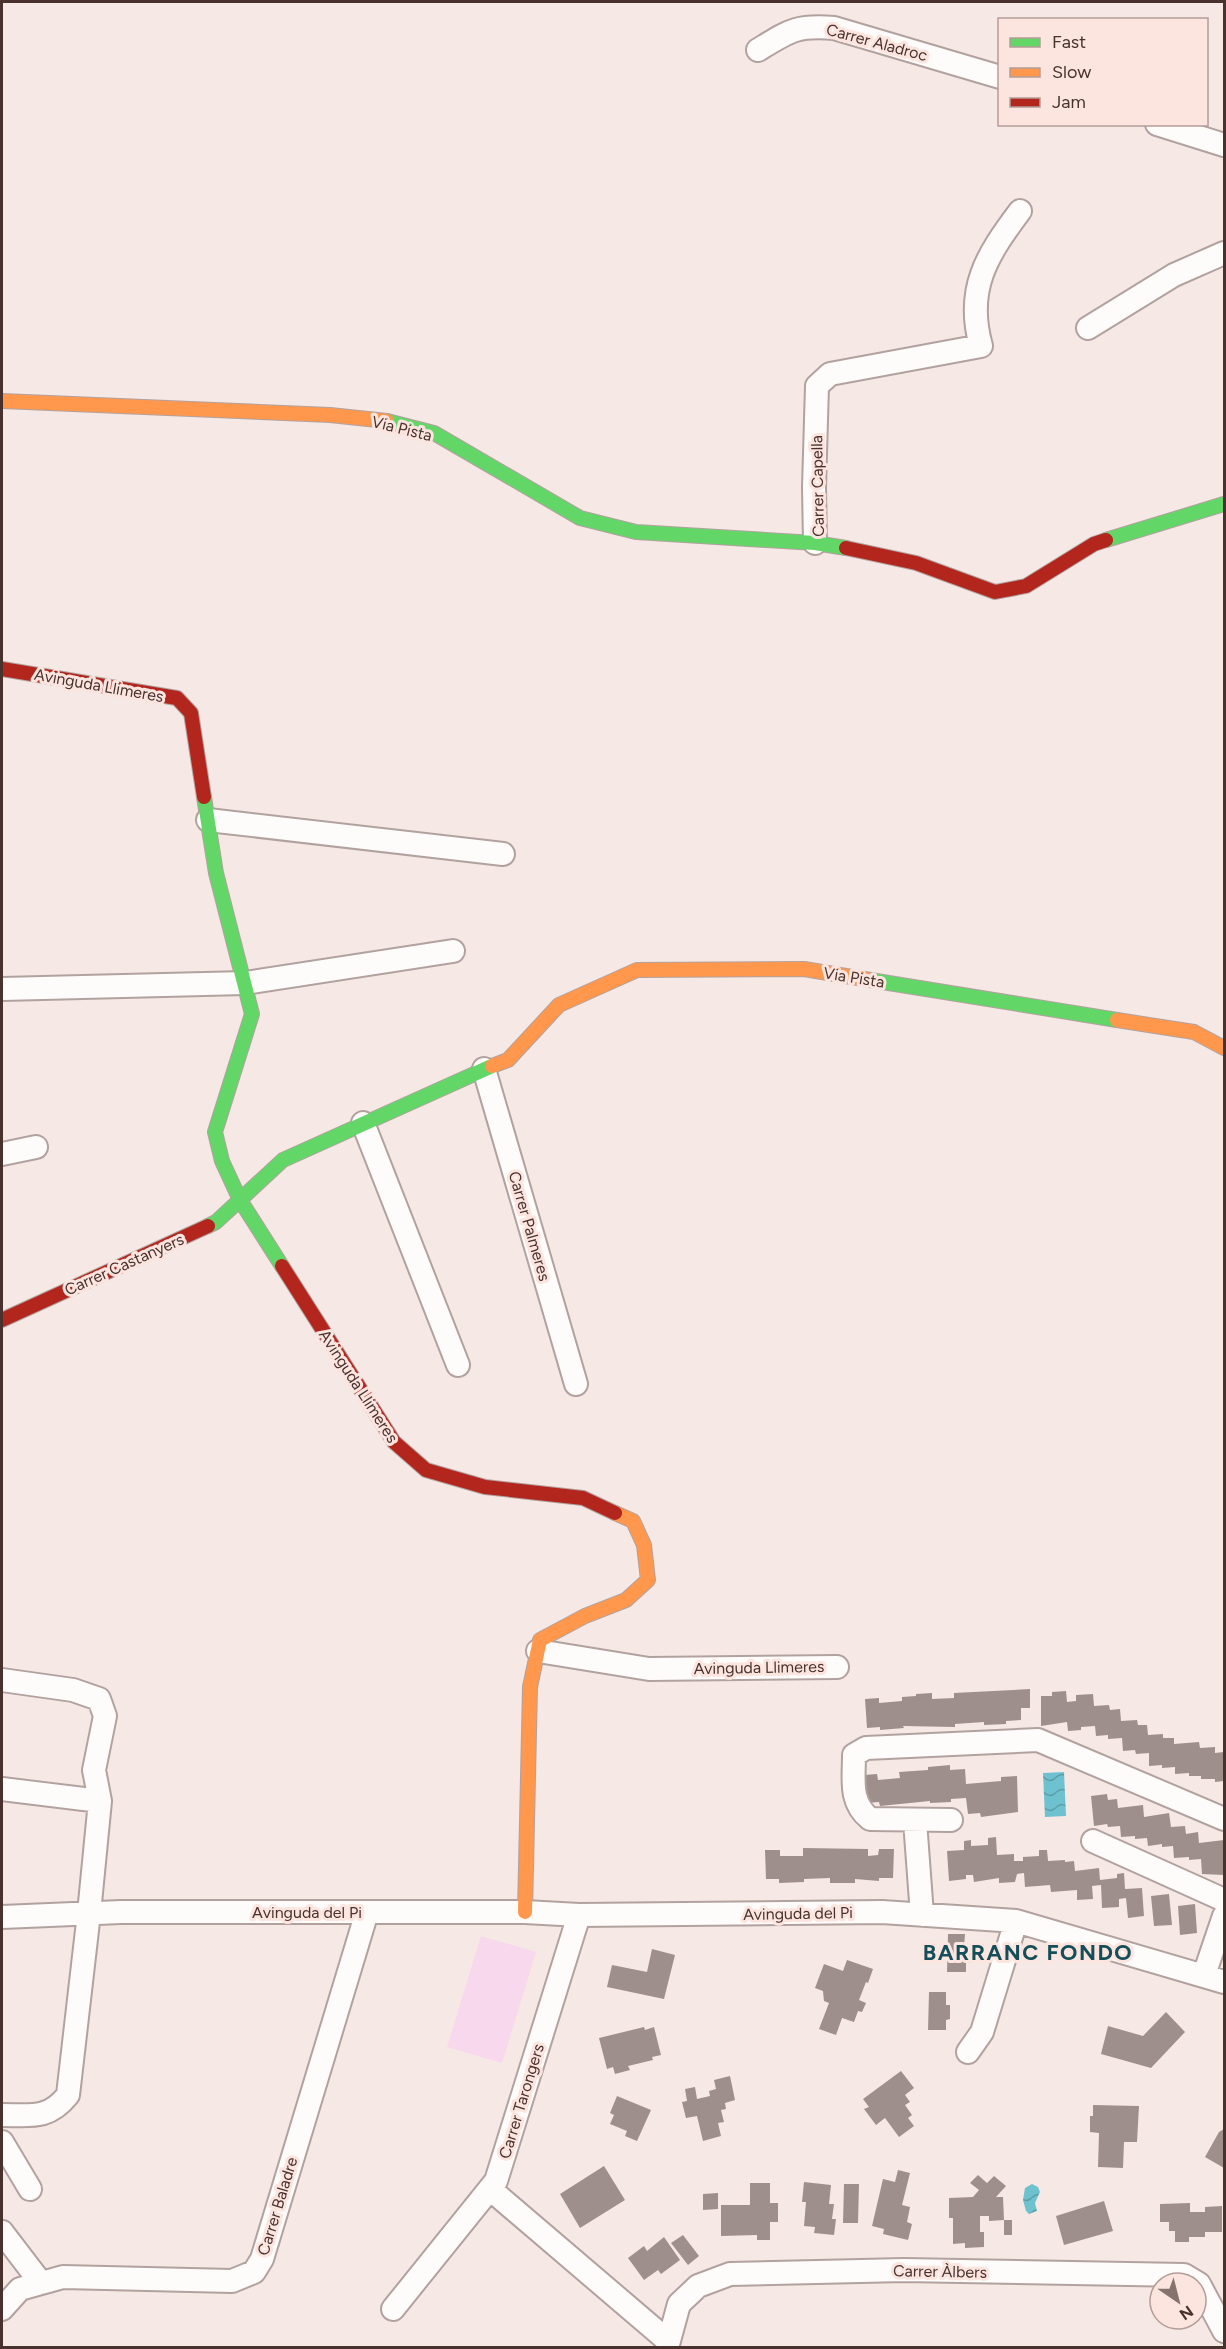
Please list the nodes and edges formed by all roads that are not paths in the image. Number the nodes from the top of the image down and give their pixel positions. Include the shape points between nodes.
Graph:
1 (758, 50) dead end
2 (998, 77) edge
3 (1164, 126) edge
4 (1224, 144) edge
5 (1020, 211) dead end
6 (1224, 254) edge
7 (1088, 327) dead end
8 (2, 401) edge
9 (1224, 504) edge
10 (815, 543) junction
11 (2, 669) edge
12 (208, 820) junction
13 (503, 854) dead end
14 (453, 951) dead end
15 (245, 983) junction
16 (2, 989) edge
17 (1224, 1048) edge
18 (484, 1069) junction
19 (363, 1123) junction
20 (36, 1147) dead end
21 (2, 1154) edge
22 (240, 1200) junction
23 (2, 1320) edge
24 (458, 1365) dead end
25 (576, 1384) dead end
26 (538, 1651) junction
27 (837, 1666) dead end
28 (2, 1680) edge
29 (2, 1789) edge
30 (100, 1801) junction
31 (1224, 1819) edge
32 (915, 1821) junction
33 (951, 1821) dead end
34 (1093, 1840) dead end
35 (1224, 1900) edge
36 (367, 1912) junction
37 (525, 1912) junction
38 (90, 1913) junction
39 (579, 1915) junction
40 (922, 1915) junction
41 (1224, 1916) edge
42 (2, 1917) edge
43 (1016, 1921) junction
44 (1214, 1978) edge
45 (968, 2052) dead end
46 (2, 2115) edge
47 (2, 2142) edge
48 (30, 2189) dead end
49 (490, 2189) junction
50 (2, 2232) edge
51 (31, 2286) junction
52 (2, 2309) edge
53 (393, 2309) dead end
54 (1224, 2331) edge
55 (667, 2344) edge

1 - 2 street, Carrer Aladroc via 789,31 808,26 834,28
3 - 4 street
5 - 10 street, Carrer Capella via 990,254 977,287 975,326 981,346 830,374 817,386
6 - 7 street via 1174,275
8 - 10 street, Via Pista via 381,420 434,433 580,518 636,532
9 - 10 street, Carrer Capella via 1094,544 1026,586 995,592 916,563
11 - 12 street, Avinguda Llimeres via 177,698 190,712
12 - 13 street
12 - 15 street, Avinguda Llimeres via 216,873
14 - 15 street
15 - 16 street
15 - 22 street, Avinguda Llimeres via 252,1014 215,1132 222,1161
17 - 18 street, Via Pista via 1194,1032 804,969 637,970 559,1005 508,1060
18 - 19 street
18 - 25 street, Carrer Palmeres
19 - 22 street via 282,1160
19 - 24 street
20 - 21 street
22 - 23 street, Carrer Castanyers via 216,1222
22 - 26 street, Avinguda Llimeres via 394,1442 426,1470 485,1487 583,1498 633,1521 644,1545 648,1580 626,1600 540,1640
26 - 27 street, Avinguda Llimeres via 649,1669
26 - 37 street via 530,1687
28 - 30 street via 73,1690 99,1699 105,1716 94,1770
29 - 30 street
30 - 38 street
31 - 32 street via 1038,1740 866,1748 854,1755 855,1799 860,1811 870,1819
32 - 33 street
32 - 40 street
34 - 35 street
36 - 37 street, Avinguda del Pi
36 - 38 street, Avinguda del Pi
36 - 51 street, Carrer Baladre via 262,2259 254,2272 232,2281 63,2277
37 - 39 street
38 - 42 street, Avinguda del Pi
38 - 46 street via 68,2095 58,2108 40,2115
39 - 40 street, Avinguda del Pi
39 - 49 street, Carrer Tarongers via 496,2181
40 - 43 street, Avinguda del Pi
41 - 44 street
43 - 44 street, Avinguda del Pi
43 - 45 street via 982,2032
47 - 48 street
49 - 53 street, Carrer Tarongers
49 - 55 street
50 - 51 street
51 - 52 street
54 - 55 street, Carrer Àlbers via 1199,2284 1184,2275 869,2271 730,2274 698,2286 680,2304

